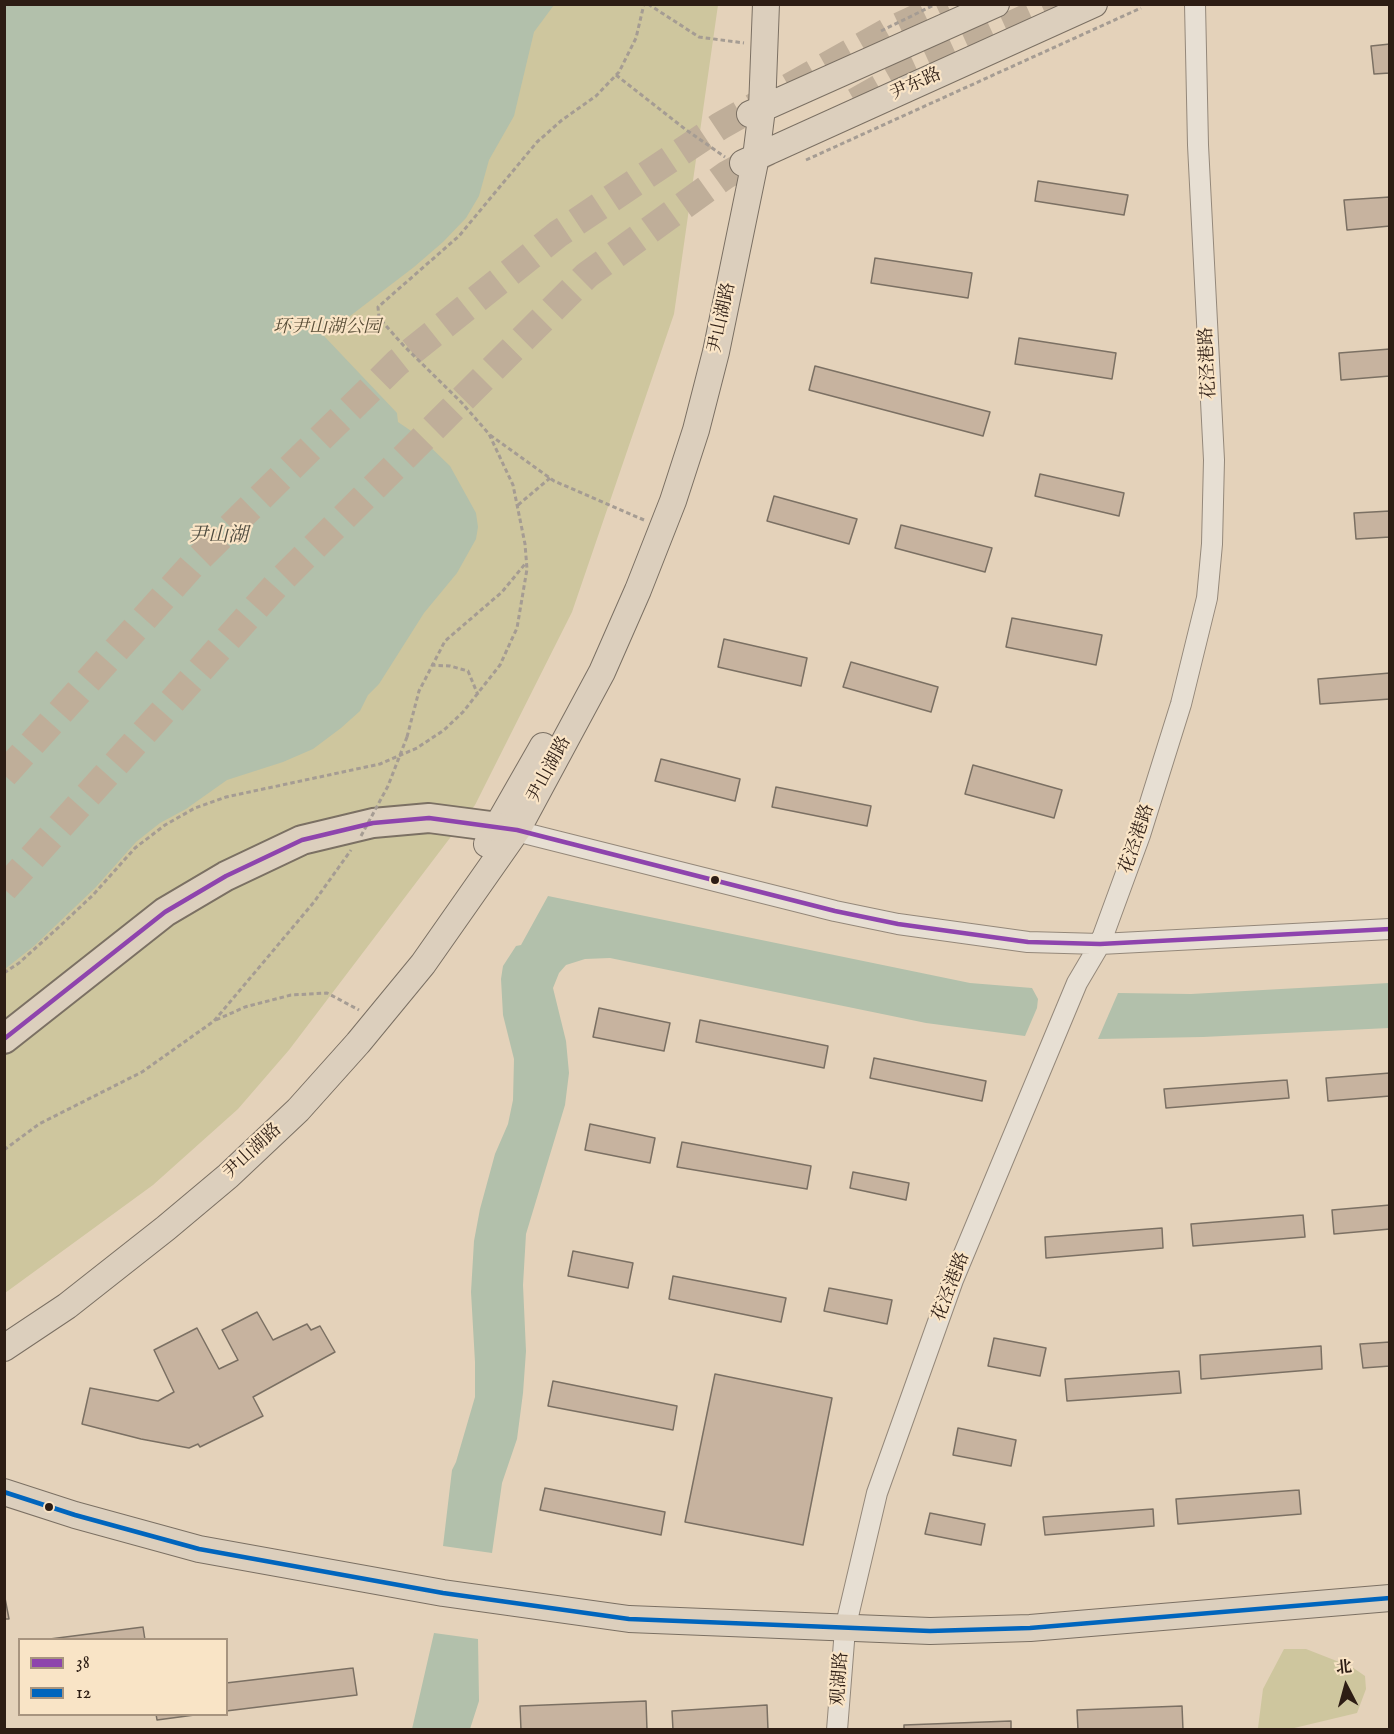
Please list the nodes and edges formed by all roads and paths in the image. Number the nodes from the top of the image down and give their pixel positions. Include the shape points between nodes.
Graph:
1 (646, 4) edge
2 (750, 4) edge
3 (766, 4) edge
4 (996, 4) edge
5 (1094, 4) edge
6 (1194, 4) edge
7 (1141, 8) dead end
8 (748, 43) junction
9 (616, 75) junction
10 (753, 113) junction
11 (806, 160) dead end
12 (747, 161) junction
13 (489, 434) junction
14 (550, 478) junction
15 (518, 505) junction
16 (648, 522) junction
17 (526, 562) junction
18 (431, 665) junction
19 (478, 695) junction
20 (508, 828) junction
21 (1389, 929) edge
22 (1100, 944) junction
23 (4, 973) edge
24 (362, 1011) junction
25 (214, 1021) junction
26 (4, 1039) edge
27 (4, 1150) edge
28 (4, 1330) edge
29 (4, 1348) edge
30 (4, 1492) edge
31 (1389, 1598) edge
32 (845, 1629) junction
33 (837, 1730) edge

1 - 8 path via 699,37
1 - 9 path via 636,38
2 - 8 main road, 尹山湖路
3 - 10 main road, 尹山湖路
4 - 10 main road
5 - 12 main road, 尹东路
6 - 22 street, 花泾港路 via 1214,460 1207,598 1181,704 1140,835
7 - 11 path
8 - 10 main road, 尹山湖路
9 - 12 path via 685,129
9 - 13 path via 596,96 537,142 459,236 378,307 379,318 385,325
10 - 12 main road, 尹山湖路
12 - 16 main road, 尹山湖路 via 680,424
12 - 20 main road, 尹山湖路 via 716,352 673,501 602,672
13 - 14 path
13 - 15 path
14 - 15 path
14 - 16 path
15 - 17 path
16 - 20 main road, 尹山湖路 via 586,667
17 - 18 path via 502,592 445,641
17 - 19 path via 517,628 500,665
18 - 19 path via 468,671
18 - 25 path, bridge via 388,786 357,842 314,902
19 - 23 path via 444,730 417,748 380,764 226,797 165,825 135,848 93,895
20 - 22 street via 897,924 1028,942
20 - 24 main road, 尹山湖路
20 - 26 highway via 429,818 373,823 302,840 225,876 165,912
20 - 29 main road, 尹山湖路 via 423,964 298,1110 166,1228 67,1306
21 - 22 street
22 - 32 street, 花泾港路 via 1077,983 953,1280 877,1493
24 - 25 path via 327,993 291,995 246,1007
24 - 28 main road, 尹山湖路 via 278,1107 208,1174 92,1269
25 - 27 path via 142,1072 39,1124
30 - 32 main road via 199,1549 443,1593 629,1619
31 - 32 main road via 1030,1628
32 - 33 street, 观湖路

